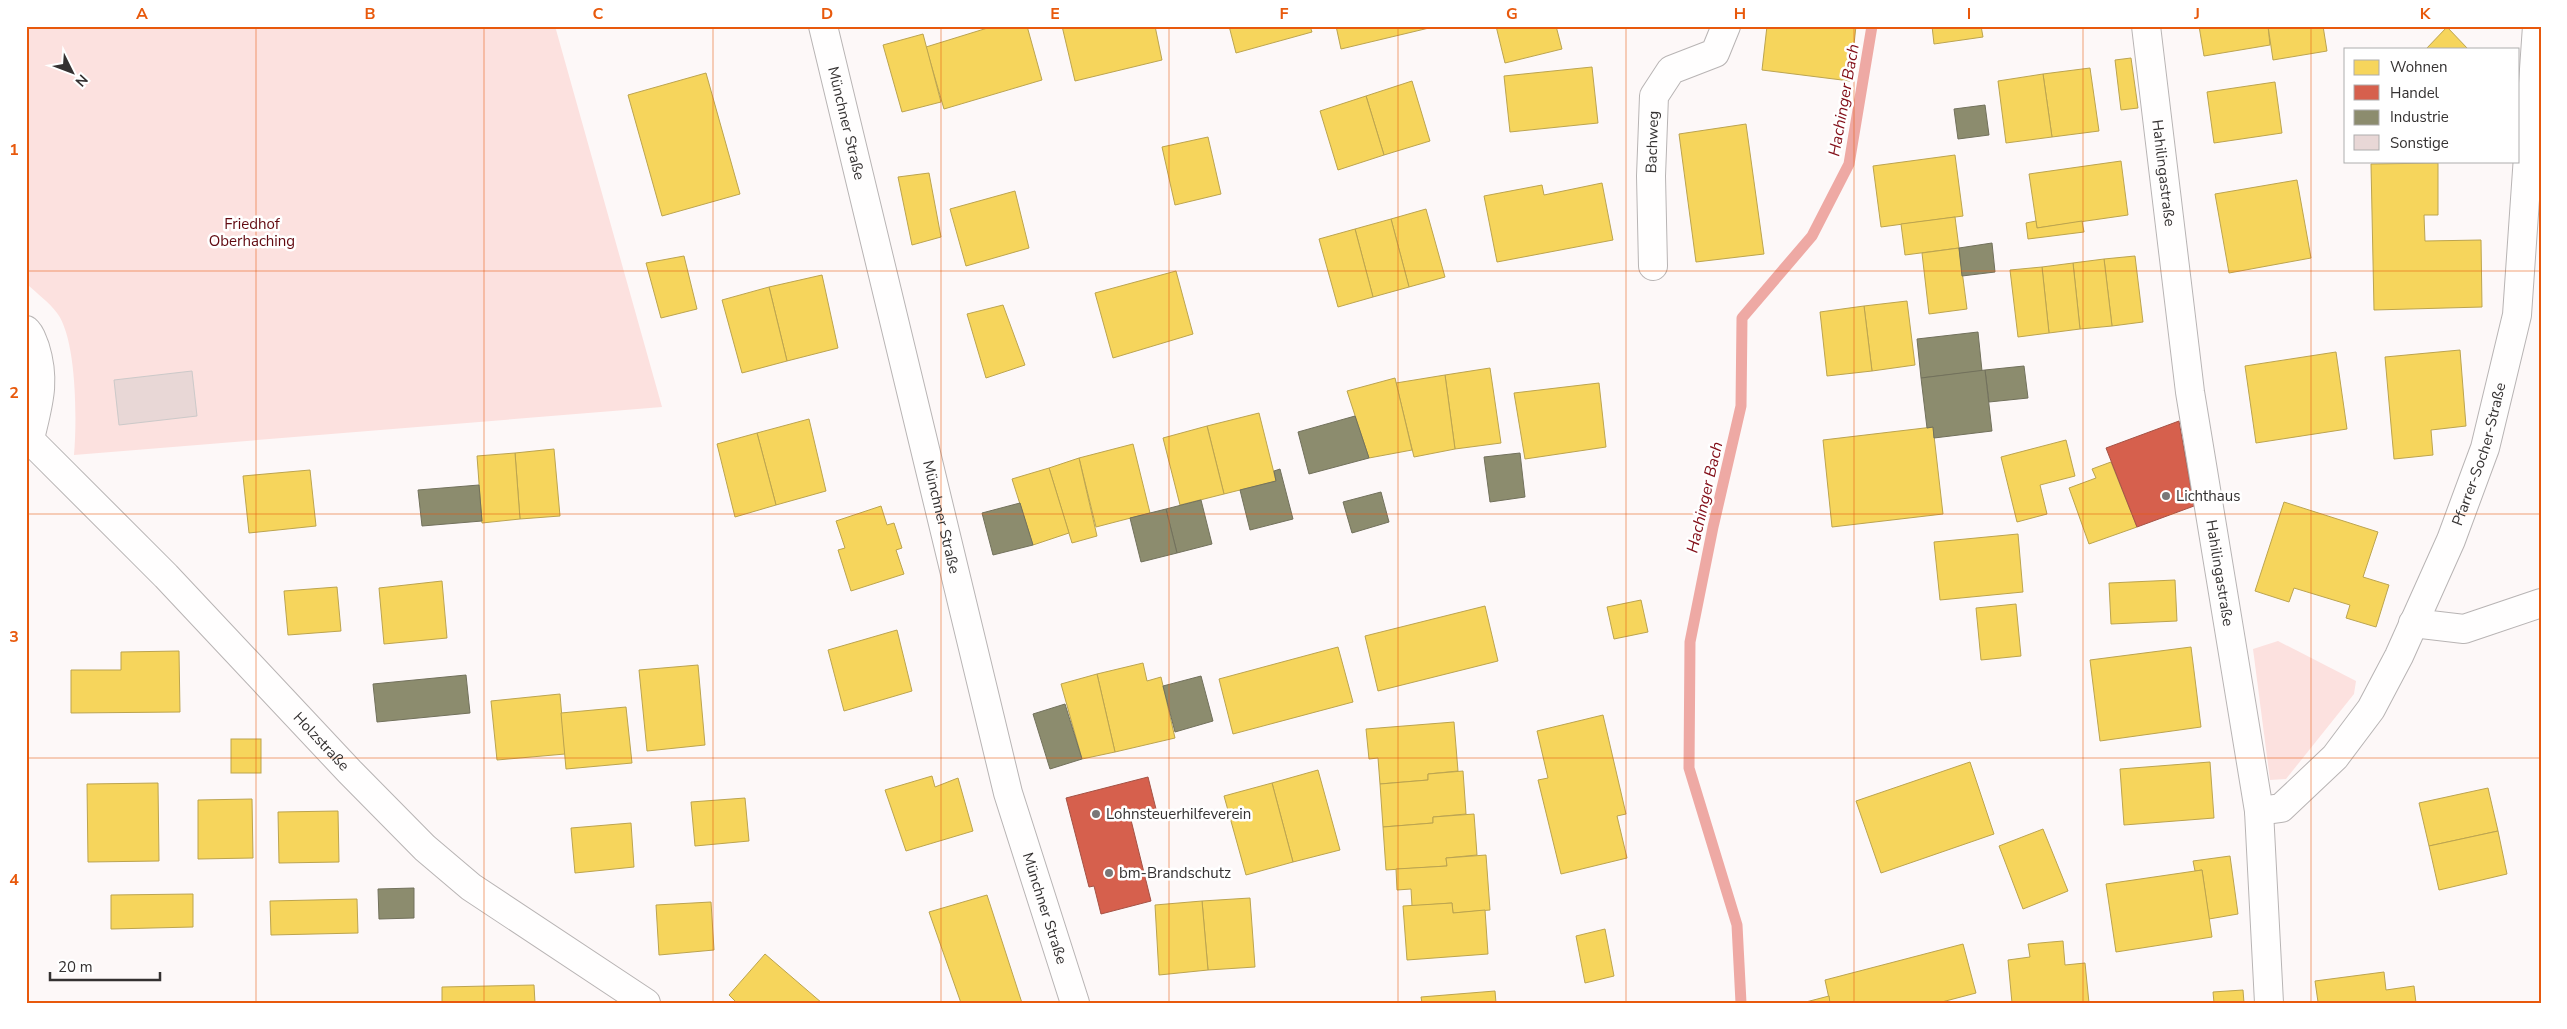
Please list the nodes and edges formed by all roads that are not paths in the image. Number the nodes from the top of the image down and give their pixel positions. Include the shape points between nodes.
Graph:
1 (823, 26) edge
2 (1726, 26) edge
3 (2146, 26) edge
4 (2537, 26) edge
5 (2537, 70) edge
6 (1653, 266) dead end
7 (26, 330) edge
8 (28, 437) edge
9 (2541, 603) edge
10 (2413, 623) junction
11 (2259, 812) junction
12 (646, 1003) edge
13 (1075, 1003) edge
14 (2269, 1003) edge

1 - 13 street, Münchner Straße via 1008,793
2 - 6 street, Bachweg via 1714,53 1671,70 1654,96 1651,176
3 - 11 street, Hahilingastraße via 2192,408
4 - 5 street, Pfarrer-Socher-Straße
5 - 10 street, Pfarrer-Socher-Straße via 2517,315 2512,341 2484,448 2451,540
7 - 8 street, Holzstraße via 30,333 40,363 42,387
8 - 12 street, Holzstraße via 166,576 425,848 471,887
9 - 10 street via 2464,629
10 - 11 street, Pfarrer-Socher-Straße via 2371,709 2336,757 2281,808
11 - 14 street, Hahilingastraße

